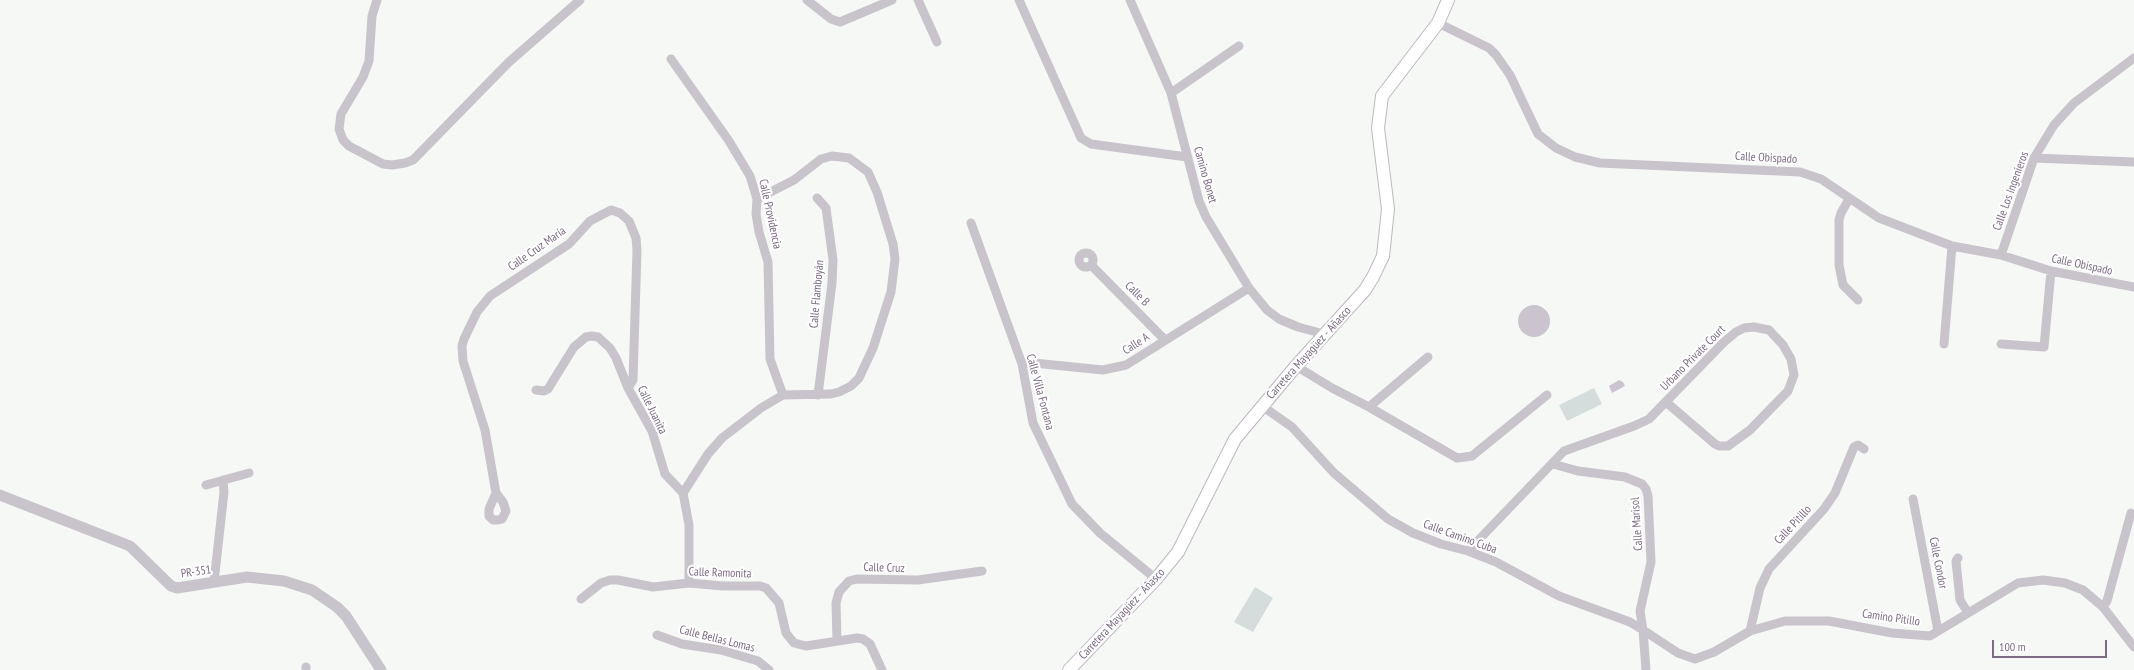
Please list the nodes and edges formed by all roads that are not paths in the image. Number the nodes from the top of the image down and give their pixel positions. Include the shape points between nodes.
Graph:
1 (377, 0) edge
2 (580, 0) edge
3 (807, 0) edge
4 (892, 0) edge
5 (918, 0) edge
6 (1019, 0) edge
7 (1130, 0) edge
8 (1448, 0) edge
9 (1438, 23) junction
10 (937, 42) dead end
11 (1238, 46) dead end
12 (2134, 58) edge
13 (671, 59) dead end
14 (1170, 93) junction
15 (1187, 157) junction
16 (2034, 158) junction
17 (2134, 162) edge
18 (817, 198) dead end
19 (757, 199) junction
20 (1849, 199) junction
21 (971, 223) dead end
22 (1952, 246) junction
23 (2001, 255) junction
24 (1091, 265) dead end
25 (2052, 271) junction
26 (2134, 287) edge
27 (1249, 288) junction
28 (1858, 300) dead end
29 (1324, 334) junction
30 (1165, 340) junction
31 (1944, 344) dead end
32 (2001, 344) dead end
33 (1428, 357) dead end
34 (1022, 364) junction
35 (1296, 366) junction
36 (628, 388) junction
37 (536, 390) dead end
38 (783, 394) junction
39 (818, 395) junction
40 (1547, 395) dead end
41 (1666, 402) junction
42 (1262, 406) junction
43 (1369, 407) junction
44 (1864, 449) dead end
45 (1553, 464) junction
46 (249, 473) dead end
47 (223, 480) junction
48 (206, 485) dead end
49 (496, 493) dead end
50 (683, 493) junction
51 (0, 495) edge
52 (1913, 499) dead end
53 (2131, 513) dead end
54 (1468, 551) junction
55 (1958, 558) dead end
56 (982, 571) dead end
57 (1156, 578) junction
58 (214, 582) junction
59 (690, 583) junction
60 (581, 599) dead end
61 (2103, 607) junction
62 (1968, 613) junction
63 (1643, 630) junction
64 (1750, 631) junction
65 (1938, 631) junction
66 (657, 635) dead end
67 (837, 641) junction
68 (2134, 647) edge
69 (381, 670) edge
70 (769, 670) edge
71 (882, 670) edge
72 (1069, 670) edge
73 (1646, 670) edge

1 - 2 street via 372,16 369,61 363,77 341,114 338,129 349,146 383,164 392,165 413,160 509,62
3 - 4 street via 831,19 840,22
5 - 10 street
6 - 15 street via 1081,138 1091,144
7 - 14 street, Camino Bonet
8 - 9 main road, Carretera Mayagüez - Añasco
9 - 20 street, Calle Obispado via 1489,48 1496,55 1510,75 1538,134 1565,153 1600,163 1800,172 1821,179
9 - 29 main road, Carretera Mayagüez - Añasco via 1382,96 1378,128 1388,209 1383,256 1365,290
11 - 14 street
12 - 16 street, Calle Los Ingenieros via 2063,114
13 - 19 street, Calle Providencia via 741,160 750,176
14 - 15 street, Camino Bonet
15 - 27 street, Camino Bonet via 1206,217
16 - 17 street
16 - 23 street, Calle Los Ingenieros
18 - 39 street, Calle Flamboyán via 826,208 832,260 832,283
19 - 38 street, Calle Providencia via 756,214 768,262 770,359
19 - 39 street via 794,180 821,159 832,156 849,158 868,172 886,219 896,259 887,306 873,348 859,378 851,386 839,392
20 - 22 street, Calle Obispado via 1894,225
20 - 28 street via 1839,220 1839,265 1843,285
21 - 34 street, Calle Villa Fontana
22 - 23 street, Calle Obispado
22 - 31 street
23 - 25 street, Calle Obispado
24 - 30 street, Calle B
25 - 26 street, Calle Obispado
25 - 32 street via 2044,347
27 - 29 street, Camino Bonet via 1267,310 1279,319
27 - 30 street, Calle A
29 - 35 main road, Carretera Mayagüez - Añasco
30 - 34 street, Calle A via 1126,365 1112,369
33 - 43 street
34 - 57 street, Calle Villa Fontana via 1033,423 1072,504 1100,532
35 - 42 main road, Carretera Mayagüez - Añasco
35 - 43 street
36 - 37 street, Calle Juanita via 610,348 598,337 592,336 586,337 574,347 548,389
36 - 49 street, Calle Cruz María via 633,380 636,238 629,221 620,213 611,210 590,221 569,244 490,296 477,312 464,338 463,361 485,430
36 - 50 street, Calle Juanita via 652,432 665,474
38 - 39 street
38 - 50 street via 722,438 708,454
40 - 43 street via 1472,456 1463,459 1457,458
41 - 41 street, Urbano Private Court via 1715,444 1728,446 1750,430 1788,391 1794,375 1791,359 1783,345 1769,330 1744,328 1724,342
41 - 45 street, Urbano Private Court via 1643,422 1564,451
42 - 54 street, Calle Camino Cuba via 1292,427 1334,473 1388,518 1413,533
42 - 57 main road, Carretera Mayagüez - Añasco via 1235,440 1178,552
44 - 64 street, Calle Pitillo via 1858,445 1854,447 1835,493 1824,509 1769,569 1760,588
45 - 54 street, Urbano Private Court
45 - 63 street, Calle Marisol via 1578,471 1625,477 1642,484 1646,489 1651,562 1640,611
46 - 47 street
47 - 48 street
47 - 58 street via 224,492
50 - 59 street via 689,525
51 - 58 street, PR-351 / PR-351 via 130,546 171,586 187,587
52 - 65 street, Calle Condor
53 - 61 street via 2107,601
54 - 63 street, Calle Camino Cuba via 1518,572 1559,596 1630,622
55 - 62 street via 1956,561 1960,600
56 - 67 street, Calle Cruz via 918,580 856,578 849,581 839,592 836,603
57 - 72 main road, Carretera Mayagüez - Añasco
58 - 69 street, PR-351 / PR-351 via 247,577 267,578 297,584 322,596 337,606 354,625
59 - 60 street, Calle Ramonita via 653,586 610,580 601,583
59 - 67 street, Calle Ramonita via 766,588 779,603 786,633 794,643 806,646
61 - 62 street, Camino Pitillo via 2083,590 2065,583 2043,580 2018,583
61 - 68 street, Camino Pitillo
62 - 65 street, Camino Pitillo
63 - 64 street, Camino Pitillo via 1678,653 1695,659 1714,652
63 - 73 street
64 - 65 street, Camino Pitillo via 1785,621 1829,621 1905,634 1930,636
66 - 70 street, Calle Bellas Lomas via 682,644 721,650 758,662
67 - 71 street, Calle Ramonita via 857,638 867,642

